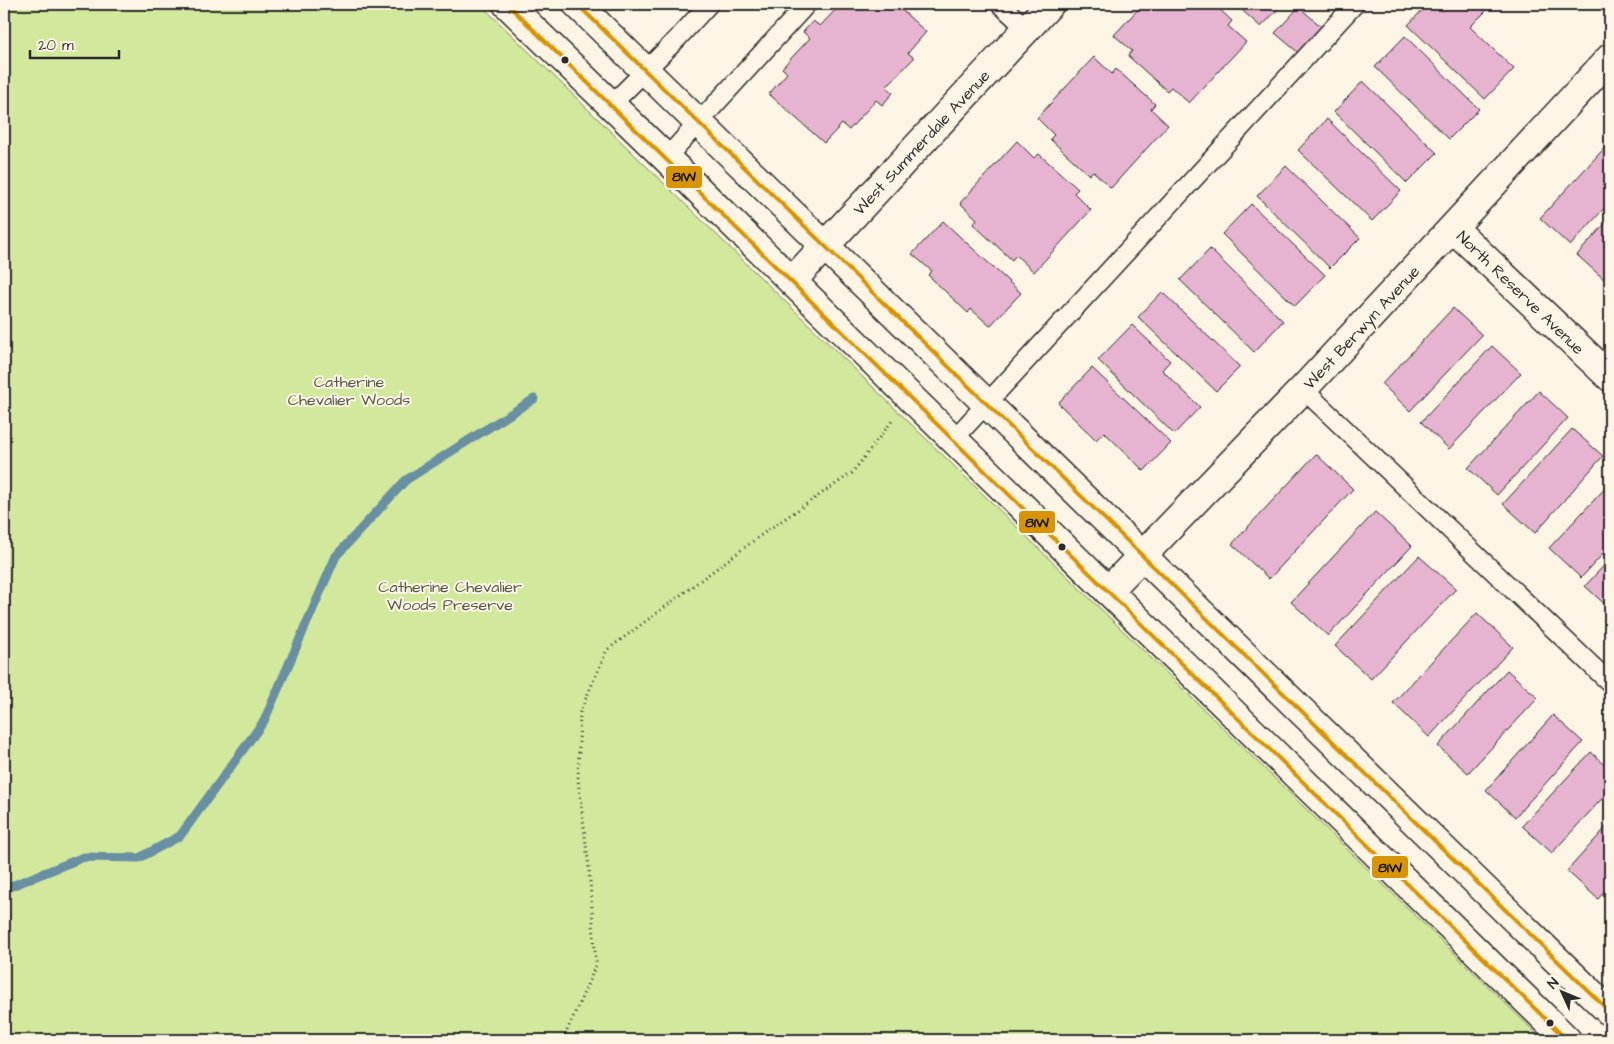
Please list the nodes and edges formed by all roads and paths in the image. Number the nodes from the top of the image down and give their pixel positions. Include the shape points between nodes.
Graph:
1 (506, 4) edge
2 (577, 4) edge
3 (709, 4) edge
4 (807, 4) edge
5 (1000, 4) edge
6 (1050, 4) edge
7 (1355, 4) edge
8 (1027, 29) junction
9 (1610, 59) edge
10 (645, 71) junction
11 (611, 105) junction
12 (698, 123) junction
13 (666, 158) junction
14 (1453, 228) junction
15 (824, 246) junction
16 (792, 281) junction
17 (1610, 377) edge
18 (1303, 390) junction
19 (987, 404) junction
20 (893, 420) dead end
21 (953, 440) junction
22 (1142, 556) junction
23 (1108, 591) junction
24 (1610, 683) edge
25 (1610, 1012) edge
26 (564, 1040) edge
27 (1567, 1040) edge

1 - 11 main road
2 - 10 main road
3 - 10 lane
4 - 12 lane
5 - 8 lane
6 - 8 main road, West Summerdale Avenue
7 - 19 lane
8 - 15 main road, West Summerdale Avenue
9 - 14 main road, West Berwyn Avenue
10 - 11 lane
10 - 12 main road
11 - 13 main road
12 - 13 lane
12 - 15 main road
13 - 16 main road
14 - 17 main road, North Reserve Avenue
14 - 18 main road, West Berwyn Avenue
15 - 16 main road, West Summerdale Avenue
15 - 19 main road
16 - 21 main road
18 - 22 main road, West Berwyn Avenue
18 - 24 lane
19 - 21 lane
19 - 22 main road
20 - 26 path via 852,473 768,530 607,650 580,712 578,780 596,965
21 - 23 main road
22 - 23 main road, West Berwyn Avenue
22 - 25 main road
23 - 27 main road

